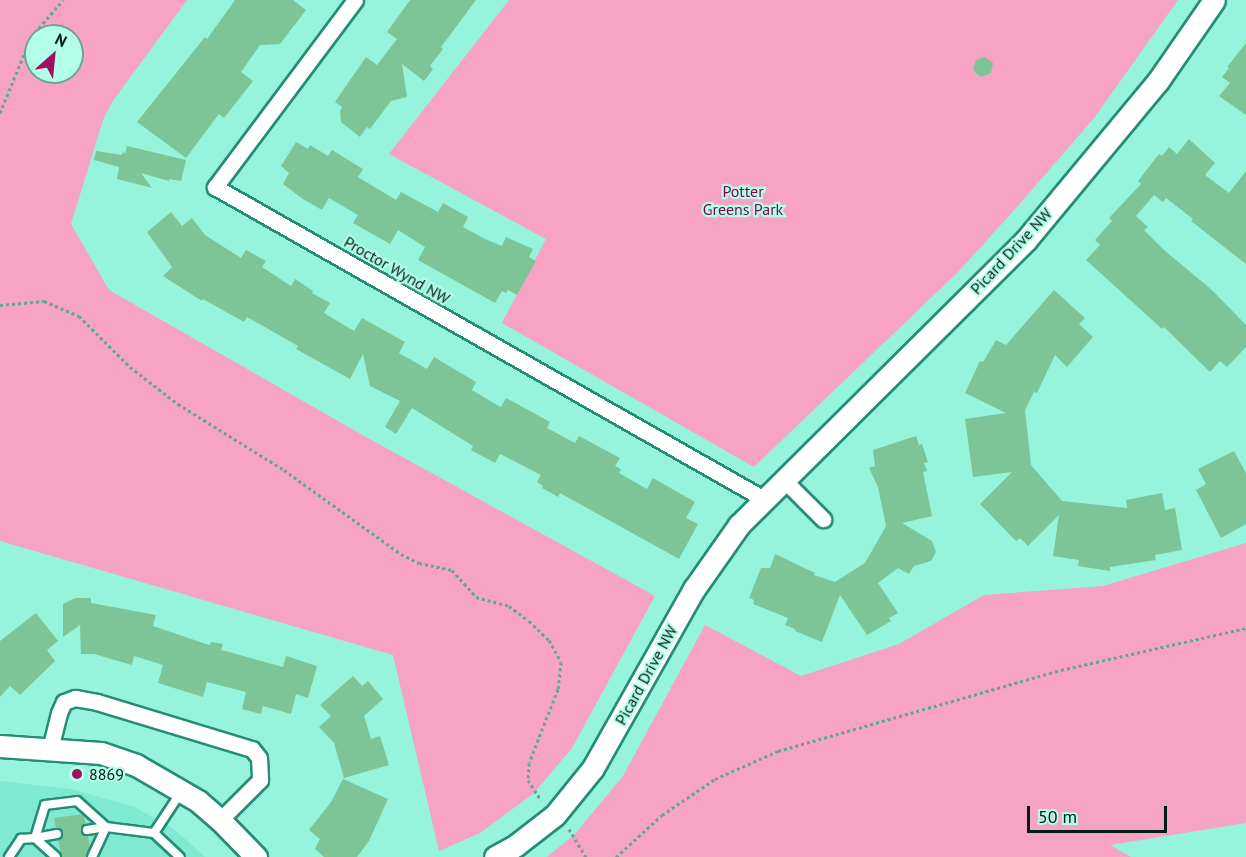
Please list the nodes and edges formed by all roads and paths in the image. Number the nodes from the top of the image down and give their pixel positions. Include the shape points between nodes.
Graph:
1 (63, 0) edge
2 (355, 0) edge
3 (1214, 0) edge
4 (0, 113) edge
5 (0, 305) edge
6 (783, 478) junction
7 (764, 499) junction
8 (823, 519) dead end
9 (1246, 628) edge
10 (0, 746) edge
11 (50, 749) junction
12 (182, 791) junction
13 (534, 793) dead end
14 (220, 820) junction
15 (106, 827) junction
16 (87, 830) dead end
17 (154, 833) junction
18 (57, 834) dead end
19 (574, 835) dead end
20 (35, 838) junction
21 (9, 857) edge
22 (56, 857) edge
23 (92, 857) edge
24 (180, 857) edge
25 (256, 857) edge
26 (495, 857) edge
27 (585, 857) edge
28 (616, 857) edge

1 - 4 path via 31,36
2 - 7 street, Proctor Wynd NW via 215,187
3 - 6 street, Picard Drive NW via 1158,81 1026,240
5 - 13 path via 44,301 69,310 92,327 130,367 178,404 284,470 401,554 418,563 452,570 476,597 509,606 529,621 549,640 561,662 558,689 529,763 528,780
6 - 7 street, Picard Drive NW
6 - 8 street
7 - 26 street, Picard Drive NW via 710,563 593,768 555,814
9 - 28 path via 1061,670 778,751 715,779 662,815
10 - 11 street
11 - 12 street via 101,753 136,765
11 - 14 street via 58,713 64,702 75,698 252,749 259,758 260,780
12 - 14 street
12 - 17 lane
14 - 25 street
15 - 16 lane
15 - 17 lane
15 - 20 lane via 77,801 56,804 45,806
15 - 23 lane
17 - 24 lane
18 - 20 lane
19 - 27 path
20 - 21 lane via 21,839
20 - 22 lane

